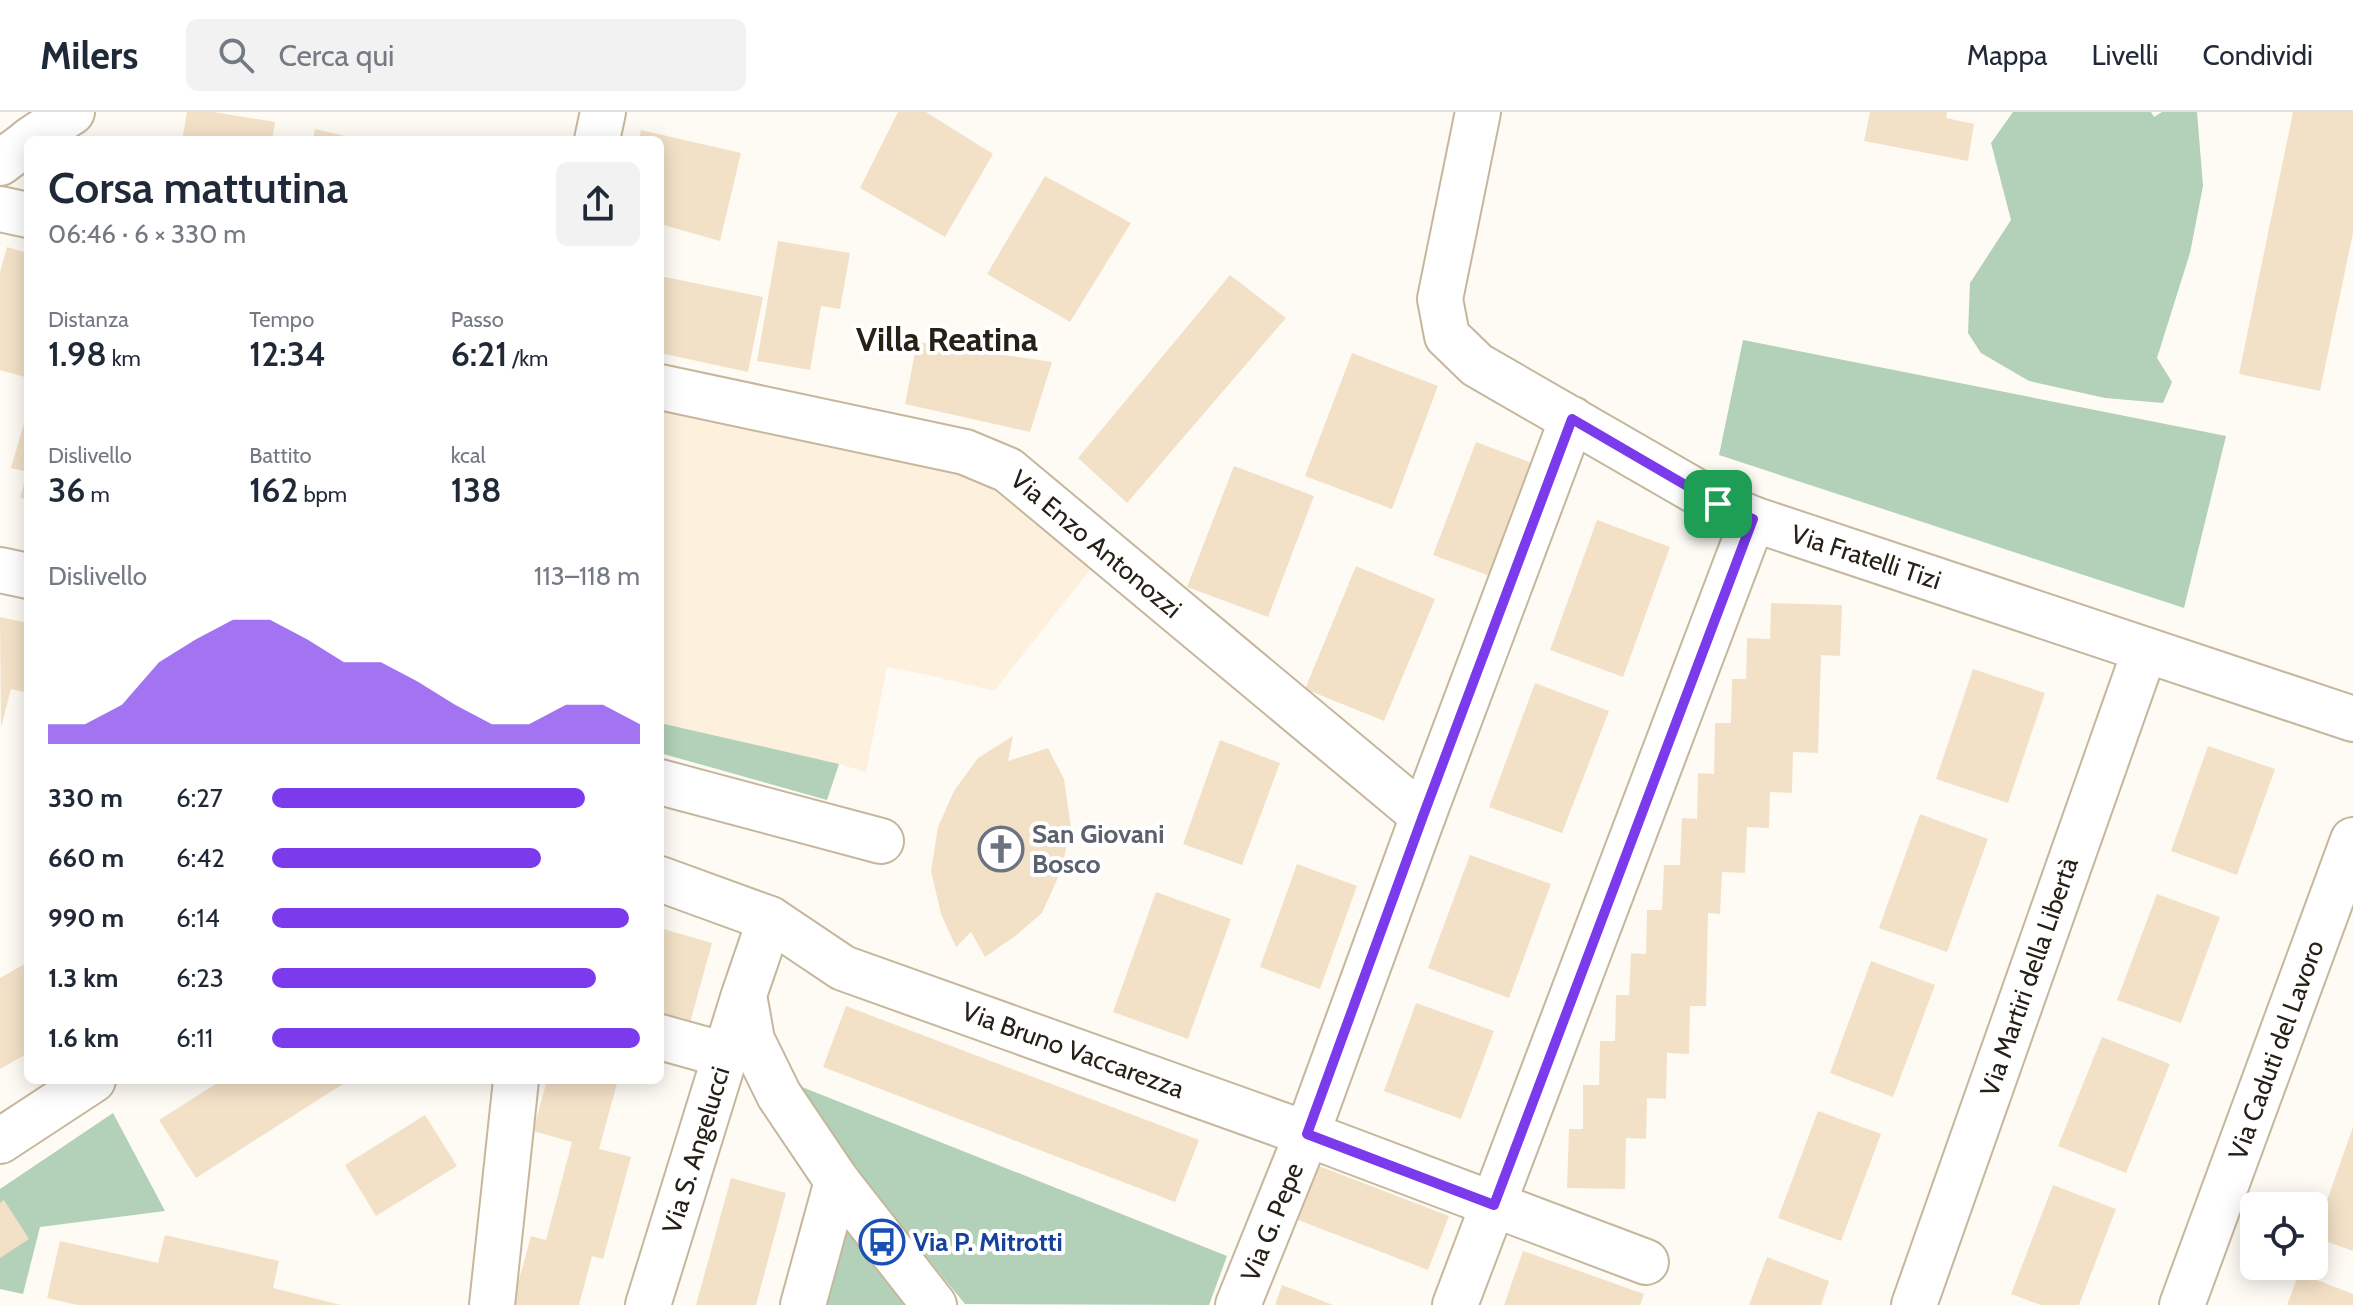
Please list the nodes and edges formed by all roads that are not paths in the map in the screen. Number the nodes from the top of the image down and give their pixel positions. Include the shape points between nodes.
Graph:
1 (603, 112) edge
2 (1478, 112) edge
3 (598, 136) edge
4 (24, 143) edge
5 (0, 163) edge
6 (0, 209) edge
7 (24, 214) edge
8 (664, 388) edge
9 (1572, 419) junction
10 (1753, 519) junction
11 (0, 570) edge
12 (24, 575) edge
13 (2145, 650) junction
14 (2353, 719) edge
15 (664, 783) edge
16 (1423, 816) junction
17 (2353, 840) edge
18 (881, 841) dead end
19 (664, 880) edge
20 (770, 919) junction
21 (744, 995) junction
22 (664, 1038) edge
23 (725, 1055) junction
24 (87, 1084) edge
25 (516, 1084) edge
26 (1307, 1134) junction
27 (0, 1141) edge
28 (837, 1181) junction
29 (1494, 1205) junction
30 (1646, 1262) dead end
31 (492, 1305) edge
32 (648, 1305) edge
33 (803, 1305) edge
34 (934, 1305) edge
35 (1238, 1305) edge
36 (1455, 1305) edge
37 (1914, 1305) edge
38 (2182, 1305) edge

1 - 3 street
2 - 9 street, Via Fratelli Tizi via 1440,299 1447,336 1477,365
4 - 5 street
6 - 7 street
8 - 16 street, Via Enzo Antonozzi via 965,452 1008,470
9 - 10 street, Via Fratelli Tizi
9 - 16 street, Via G. Pepe
10 - 13 street, Via Fratelli Tizi
10 - 29 street
11 - 12 street
13 - 14 street, Via Fratelli Tizi
13 - 37 street, Via Martiri della Libertà
15 - 18 street
16 - 26 street, Via G. Pepe
17 - 38 street, Via Caduti del Lavoro
19 - 20 street, Via Bruno Vaccarezza
20 - 21 street, Via S. Angelucci
20 - 26 street, Via Bruno Vaccarezza via 843,968
21 - 23 street, Via S. Angelucci
21 - 28 street via 752,1040 779,1095
22 - 23 street
23 - 32 street, Via S. Angelucci
24 - 27 street
25 - 31 street
26 - 29 street, Via Bruno Vaccarezza
26 - 35 street, Via G. Pepe
28 - 33 street
28 - 34 street
29 - 30 street, Via Bruno Vaccarezza
29 - 36 street

